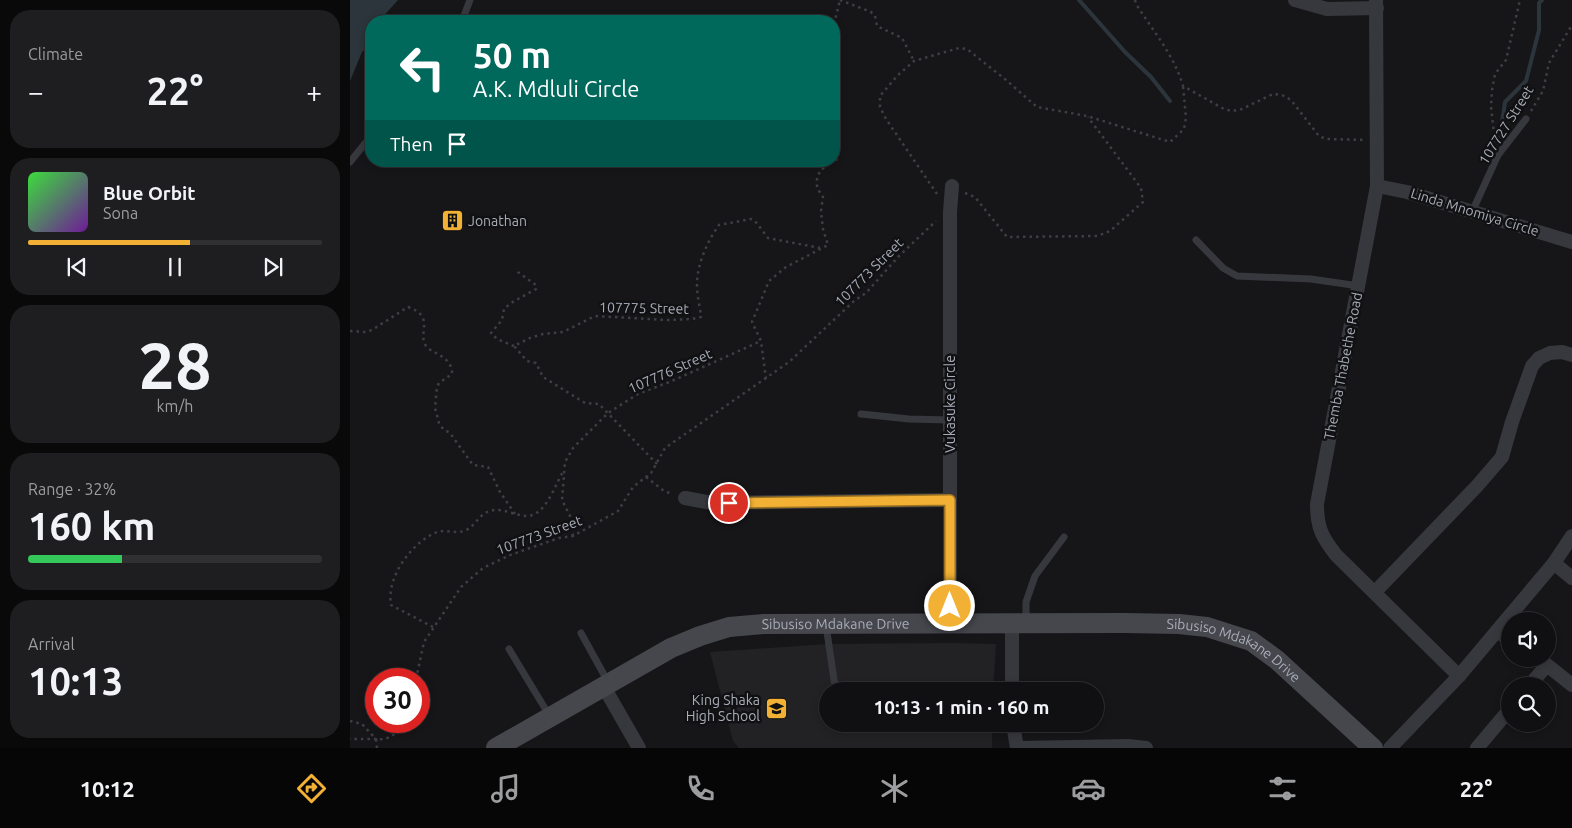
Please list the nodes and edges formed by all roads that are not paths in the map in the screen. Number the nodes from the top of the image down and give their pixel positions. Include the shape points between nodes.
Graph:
1 (470, 0) edge
2 (1295, 0) edge
3 (1376, 4) edge
4 (464, 15) edge
5 (1526, 119) road end
6 (365, 143) edge
7 (350, 162) edge
8 (952, 186) road end
9 (1377, 186) junction
10 (1472, 212) junction
11 (1196, 240) dead end
12 (1572, 242) edge
13 (1358, 286) junction
14 (1572, 355) edge
15 (861, 414) dead end
16 (950, 420) junction
17 (686, 498) road end
18 (950, 500) junction
19 (1572, 536) edge
20 (1064, 537) dead end
21 (1554, 563) junction
22 (1572, 578) edge
23 (1375, 592) junction
24 (950, 623) junction
25 (1019, 623) junction
26 (826, 624) junction
27 (1497, 631) junction
28 (581, 632) dead end
29 (1501, 634) edge
30 (509, 648) dead end
31 (1549, 667) edge
32 (1459, 676) junction
33 (835, 682) edge
34 (1013, 682) edge
35 (1572, 685) edge
36 (607, 686) junction
37 (551, 717) junction
38 (1501, 720) edge
39 (1014, 732) edge
40 (1394, 747) edge
41 (496, 748) edge
42 (639, 748) edge
43 (1017, 748) edge
44 (1146, 748) edge
45 (1373, 748) edge
46 (1477, 748) edge

1 - 4 lane
2 - 3 street via 1326,9
3 - 9 street, Themba Thabethe Road
5 - 10 lane, 107727 Street via 1498,155
6 - 7 lane
8 - 16 street, Vukasuke Circle
9 - 10 street, Linda Mnomiya Circle
9 - 13 street, Themba Thabethe Road
10 - 12 street, Linda Mnomiya Circle
11 - 13 lane via 1223,268 1237,276 1311,279
13 - 23 street, Themba Thabethe Road via 1317,504 1317,520 1325,540 1336,555
14 - 23 street via 1550,353 1532,366 1502,457
15 - 16 lane
16 - 18 street, Vukasuke Circle
17 - 18 street via 712,503
18 - 24 street, Vukasuke Circle
19 - 21 street
20 - 25 lane via 1035,576
21 - 22 street
21 - 27 street
23 - 32 street, Themba Thabethe Road
24 - 25 street, Sibusiso Mdakane Drive
24 - 26 street, Sibusiso Mdakane Drive
25 - 34 street
25 - 45 street, Sibusiso Mdakane Drive via 1179,624 1206,627 1251,641 1277,660
26 - 33 lane
26 - 36 street, Sibusiso Mdakane Drive via 729,627 671,648
27 - 29 street
27 - 32 street
28 - 36 lane
30 - 37 lane
31 - 35 street
32 - 40 street
36 - 37 street, Sibusiso Mdakane Drive
36 - 42 street
37 - 41 street, Sibusiso Mdakane Drive
38 - 46 street
39 - 43 street
43 - 44 street

